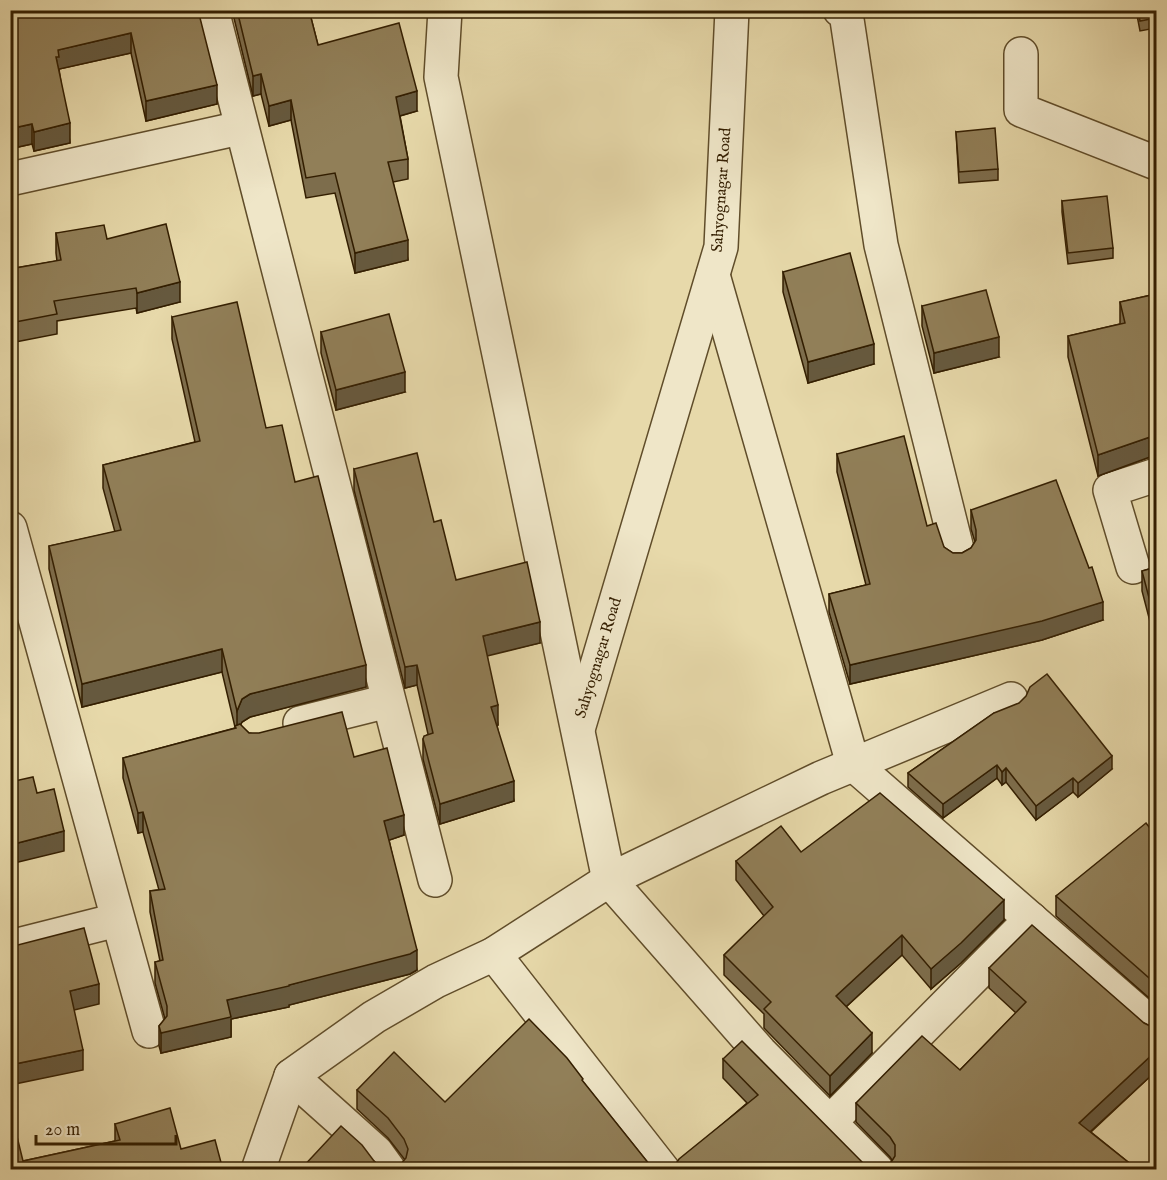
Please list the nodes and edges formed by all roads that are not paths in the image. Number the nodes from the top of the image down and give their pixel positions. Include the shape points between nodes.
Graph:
1 (212, 10) edge
2 (445, 10) edge
3 (840, 10) edge
4 (732, 11) edge
5 (1021, 54) dead end
6 (240, 128) junction
7 (1156, 163) edge
8 (10, 179) edge
9 (713, 275) junction
10 (1156, 475) edge
11 (10, 528) edge
12 (958, 553) edge
13 (1133, 567) dead end
14 (1011, 699) dead end
15 (388, 701) junction
16 (578, 731) junction
17 (266, 732) edge
18 (853, 764) junction
19 (435, 880) dead end
20 (609, 880) junction
21 (1031, 919) junction
22 (117, 920) junction
23 (10, 947) edge
24 (494, 954) junction
25 (1156, 1028) edge
26 (149, 1031) dead end
27 (291, 1076) junction
28 (830, 1122) junction
29 (258, 1170) edge
30 (389, 1170) edge
31 (663, 1170) edge
32 (878, 1170) edge

1 - 6 street
2 - 16 street via 441,77
3 - 12 street via 846,13 881,245
4 - 9 street, Sahyognagar Road via 721,247
5 - 7 street via 1021,110
6 - 8 street
6 - 15 street
9 - 16 street, Sahyognagar Road
9 - 18 street
10 - 13 street via 1110,489
11 - 22 street
14 - 18 street
15 - 17 street
15 - 19 street
16 - 20 street, Sahyognagar Road
18 - 20 street
18 - 21 street
20 - 24 street
20 - 28 street via 760,1052
21 - 25 street
21 - 28 street
22 - 23 street
22 - 26 street
24 - 27 street via 436,981 374,1017
24 - 31 street
27 - 29 street
27 - 30 street via 376,1152
28 - 32 street

